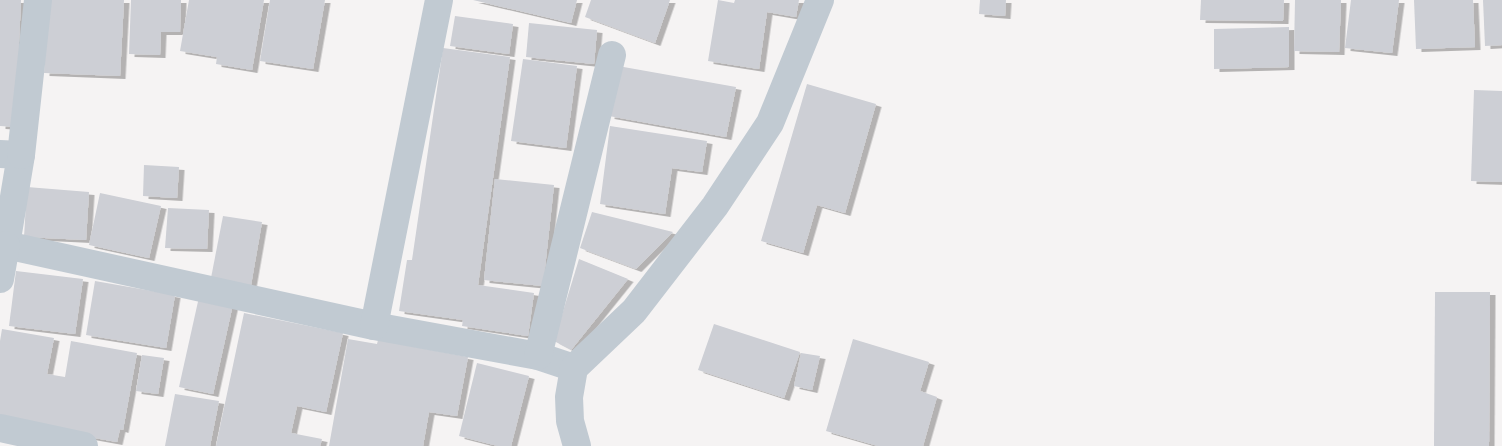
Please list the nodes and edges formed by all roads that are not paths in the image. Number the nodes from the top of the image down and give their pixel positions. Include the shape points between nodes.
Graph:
1 (38, 0) edge
2 (437, 0) edge
3 (820, 0) edge
4 (612, 55) dead end
5 (11, 154) edge
6 (6, 245) junction
7 (0, 278) edge
8 (374, 326) junction
9 (538, 356) junction
10 (574, 368) junction
11 (0, 428) edge
12 (84, 446) edge
13 (577, 446) edge

1 - 5 street
2 - 8 street
3 - 10 street via 770,123 715,206 634,311
4 - 9 street
5 - 6 street
6 - 7 street
6 - 8 street
8 - 9 street
9 - 10 street
10 - 13 street via 568,397
11 - 12 street

